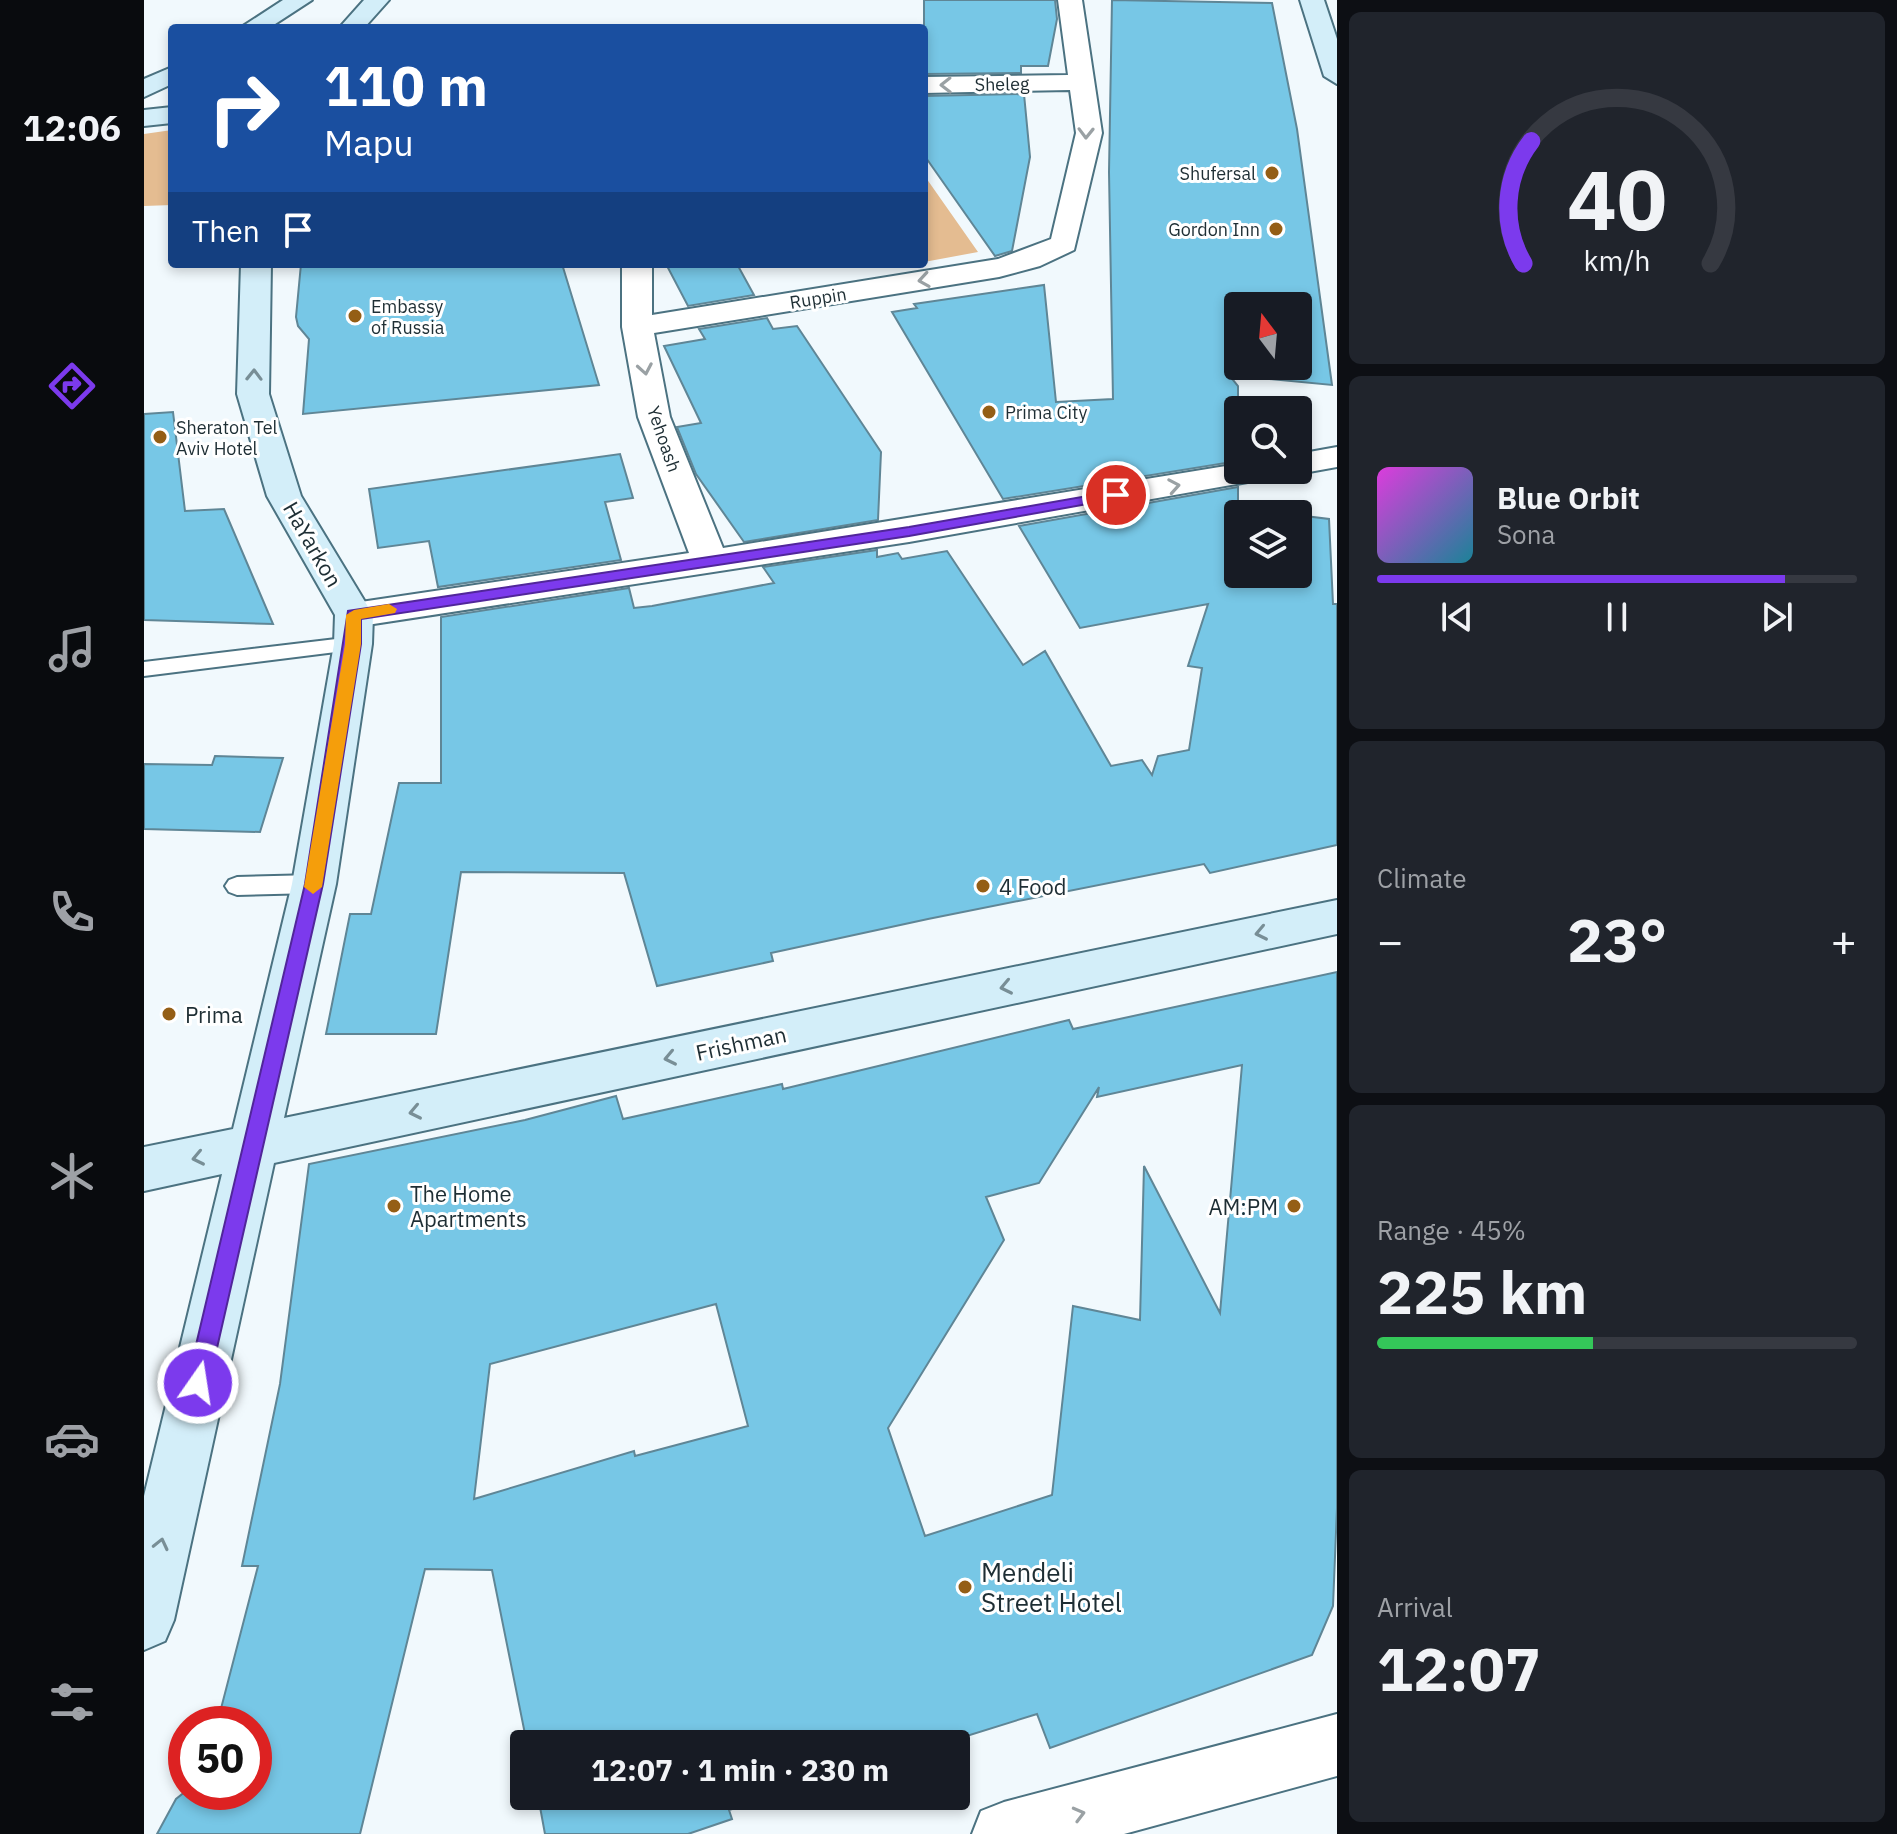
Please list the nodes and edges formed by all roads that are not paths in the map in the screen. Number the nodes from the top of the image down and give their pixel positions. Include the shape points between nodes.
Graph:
1 (300, 0) edge
2 (377, 0) edge
3 (1070, 0) edge
4 (1312, 0) edge
5 (259, 24) edge
6 (355, 24) edge
7 (168, 76) edge
8 (1337, 76) edge
9 (1080, 82) junction
10 (928, 85) edge
11 (144, 89) edge
12 (168, 115) edge
13 (144, 118) edge
14 (256, 268) edge
15 (637, 268) edge
16 (637, 327) junction
17 (1337, 457) edge
18 (1312, 461) edge
19 (1224, 477) edge
20 (710, 561) junction
21 (353, 630) junction
22 (144, 669) edge
23 (314, 884) junction
24 (237, 886) dead end
25 (1337, 917) edge
26 (252, 1147) junction
27 (144, 1169) edge
28 (144, 1620) edge
29 (1337, 1745) edge
30 (1004, 1834) edge

1 - 5 main road
2 - 6 main road
3 - 9 street, Ruppin
4 - 8 main road
7 - 11 main road
9 -> 10 street, Sheleg
9 -> 16 street, Ruppin via 1089,133 1064,244 1030,260 989,260
12 - 13 main road
21 -> 14 main road, HaYarkon via 284,496 253,394
15 - 16 street, Yehoash
16 -> 20 street, Yehoash via 654,417
17 - 18 street
20 -> 19 street
20 - 21 street
21 - 22 lane
21 - 23 main road
23 - 24 lane
23 - 26 main road
25 -> 26 main road, Frishman
26 -> 27 main road, Frishman
28 -> 26 main road
30 -> 29 street

